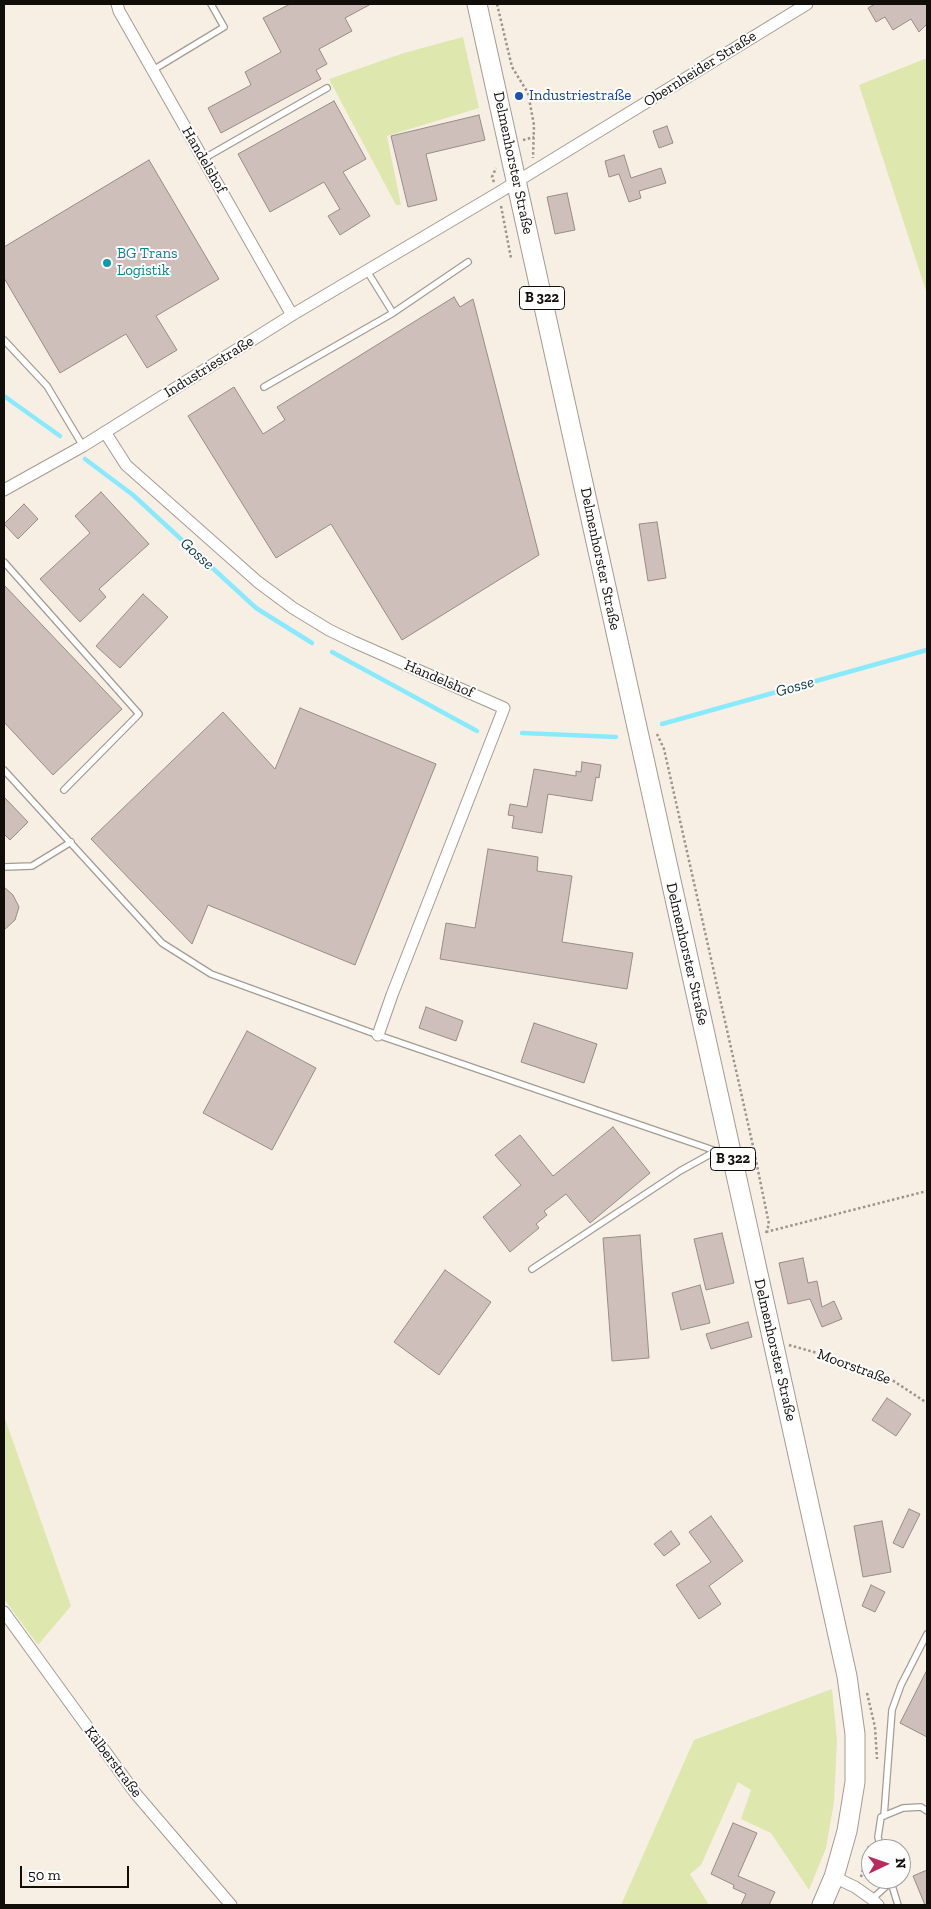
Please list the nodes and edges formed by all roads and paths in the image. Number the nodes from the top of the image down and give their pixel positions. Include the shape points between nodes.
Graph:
1 (117, 4) edge
2 (211, 4) edge
3 (477, 4) edge
4 (497, 4) edge
5 (807, 4) edge
6 (153, 70) junction
7 (328, 88) dead end
8 (534, 137) dead end
9 (203, 159) junction
10 (517, 182) junction
11 (504, 222) dead end
12 (512, 258) dead end
13 (468, 262) dead end
14 (367, 271) junction
15 (393, 312) junction
16 (292, 315) junction
17 (4, 340) edge
18 (264, 387) dead end
19 (105, 432) junction
20 (83, 446) junction
21 (4, 490) edge
22 (4, 562) edge
23 (656, 733) dead end
24 (4, 770) edge
25 (64, 790) dead end
26 (71, 842) junction
27 (4, 867) edge
28 (378, 1035) junction
29 (724, 1150) junction
30 (927, 1191) edge
31 (760, 1235) junction
32 (532, 1269) dead end
33 (774, 1346) junction
34 (927, 1403) edge
35 (4, 1612) edge
36 (927, 1634) edge
37 (927, 1811) edge
38 (884, 1816) junction
39 (878, 1839) edge
40 (834, 1877) junction
41 (885, 1889) edge
42 (893, 1889) edge
43 (875, 1902) edge
44 (231, 1905) edge
45 (822, 1905) edge
46 (898, 1905) edge

1 - 6 street, Handelshof
2 - 6 lane via 224,27
3 - 10 main road, Delmenhorster Straße / B 322
4 - 8 path via 512,66 528,93
5 - 10 street, Obernheider Straße
6 - 9 street, Handelshof
7 - 9 lane
9 - 16 street, Handelshof
10 - 14 street, Industriestraße
10 - 29 main road, Delmenhorster Straße / B 322
11 - 12 path
13 - 15 lane
14 - 15 lane
14 - 16 street, Industriestraße
15 - 18 lane
16 - 19 street, Industriestraße
17 - 20 lane via 47,386
19 - 20 street, Industriestraße
19 - 28 street, Handelshof via 126,466 258,582 293,608 354,642 504,708
20 - 21 street, Industriestraße
22 - 25 lane via 139,714
23 - 31 path via 664,749 751,1136 769,1224
24 - 26 lane
26 - 27 lane via 32,866
26 - 28 lane via 162,943 211,974
28 - 29 lane
29 - 31 main road, Delmenhorster Straße / B 322
29 - 32 lane via 680,1171
30 - 31 path
31 - 33 main road, Delmenhorster Straße / B 322
33 - 34 path, Moorstraße via 790,1345 889,1378
33 - 40 main road, Delmenhorster Straße / B 322 via 847,1676 855,1734 855,1782 847,1831
35 - 44 street, Kälberstraße via 136,1794
36 - 38 lane via 892,1710
37 - 38 lane via 903,1808
38 - 39 lane via 878,1826
40 - 43 street
40 - 45 main road, Delmenhorster Straße / B 322
41 - 43 lane
42 - 46 lane

